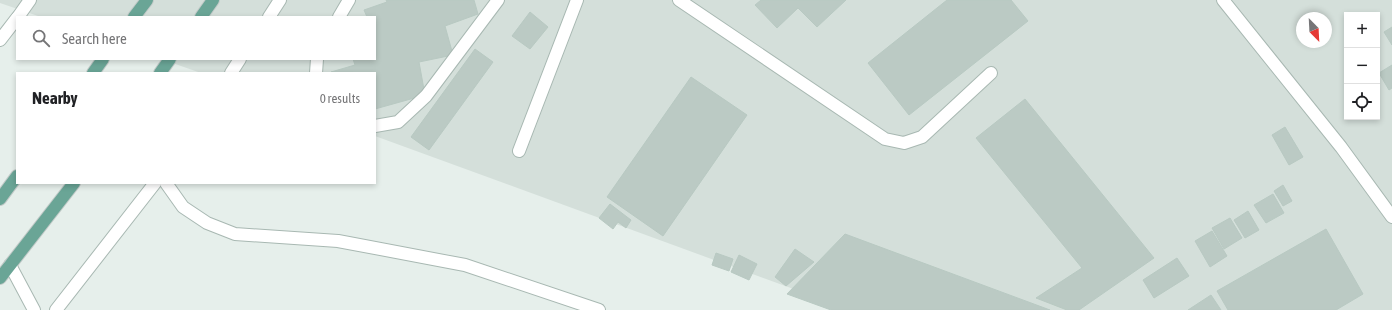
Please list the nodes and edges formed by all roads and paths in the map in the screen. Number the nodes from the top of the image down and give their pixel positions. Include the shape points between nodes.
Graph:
1 (30, 0) edge
2 (147, 0) edge
3 (213, 0) edge
4 (280, 0) edge
5 (350, 0) edge
6 (498, 0) edge
7 (577, 0) edge
8 (679, 0) edge
9 (1223, 0) edge
10 (135, 16) edge
11 (202, 16) edge
12 (270, 16) edge
13 (340, 16) edge
14 (11, 21) edge
15 (0, 40) edge
16 (102, 60) edge
17 (169, 60) edge
18 (239, 60) edge
19 (317, 60) edge
20 (94, 72) edge
21 (161, 72) edge
22 (232, 72) edge
23 (316, 72) edge
24 (990, 73) dead end
25 (376, 126) edge
26 (519, 151) dead end
27 (16, 177) edge
28 (73, 184) edge
29 (154, 184) edge
30 (167, 184) edge
31 (0, 199) edge
32 (1392, 217) edge
33 (10, 265) junction
34 (0, 278) edge
35 (34, 310) edge
36 (56, 310) edge
37 (599, 310) edge

1 - 14 street
2 - 10 main road
3 - 11 main road
4 - 12 street
5 - 13 street
6 - 25 street via 426,96 398,122
7 - 26 street
8 - 24 street via 885,140 904,143 922,137
9 - 32 street via 1341,148
14 - 15 street
16 - 20 main road
17 - 21 main road
18 - 22 street
19 - 23 street
27 - 31 main road
28 - 33 main road
29 - 36 street
30 - 37 street via 183,206 207,223 234,234 338,241 465,265
33 - 34 main road
33 - 35 street

